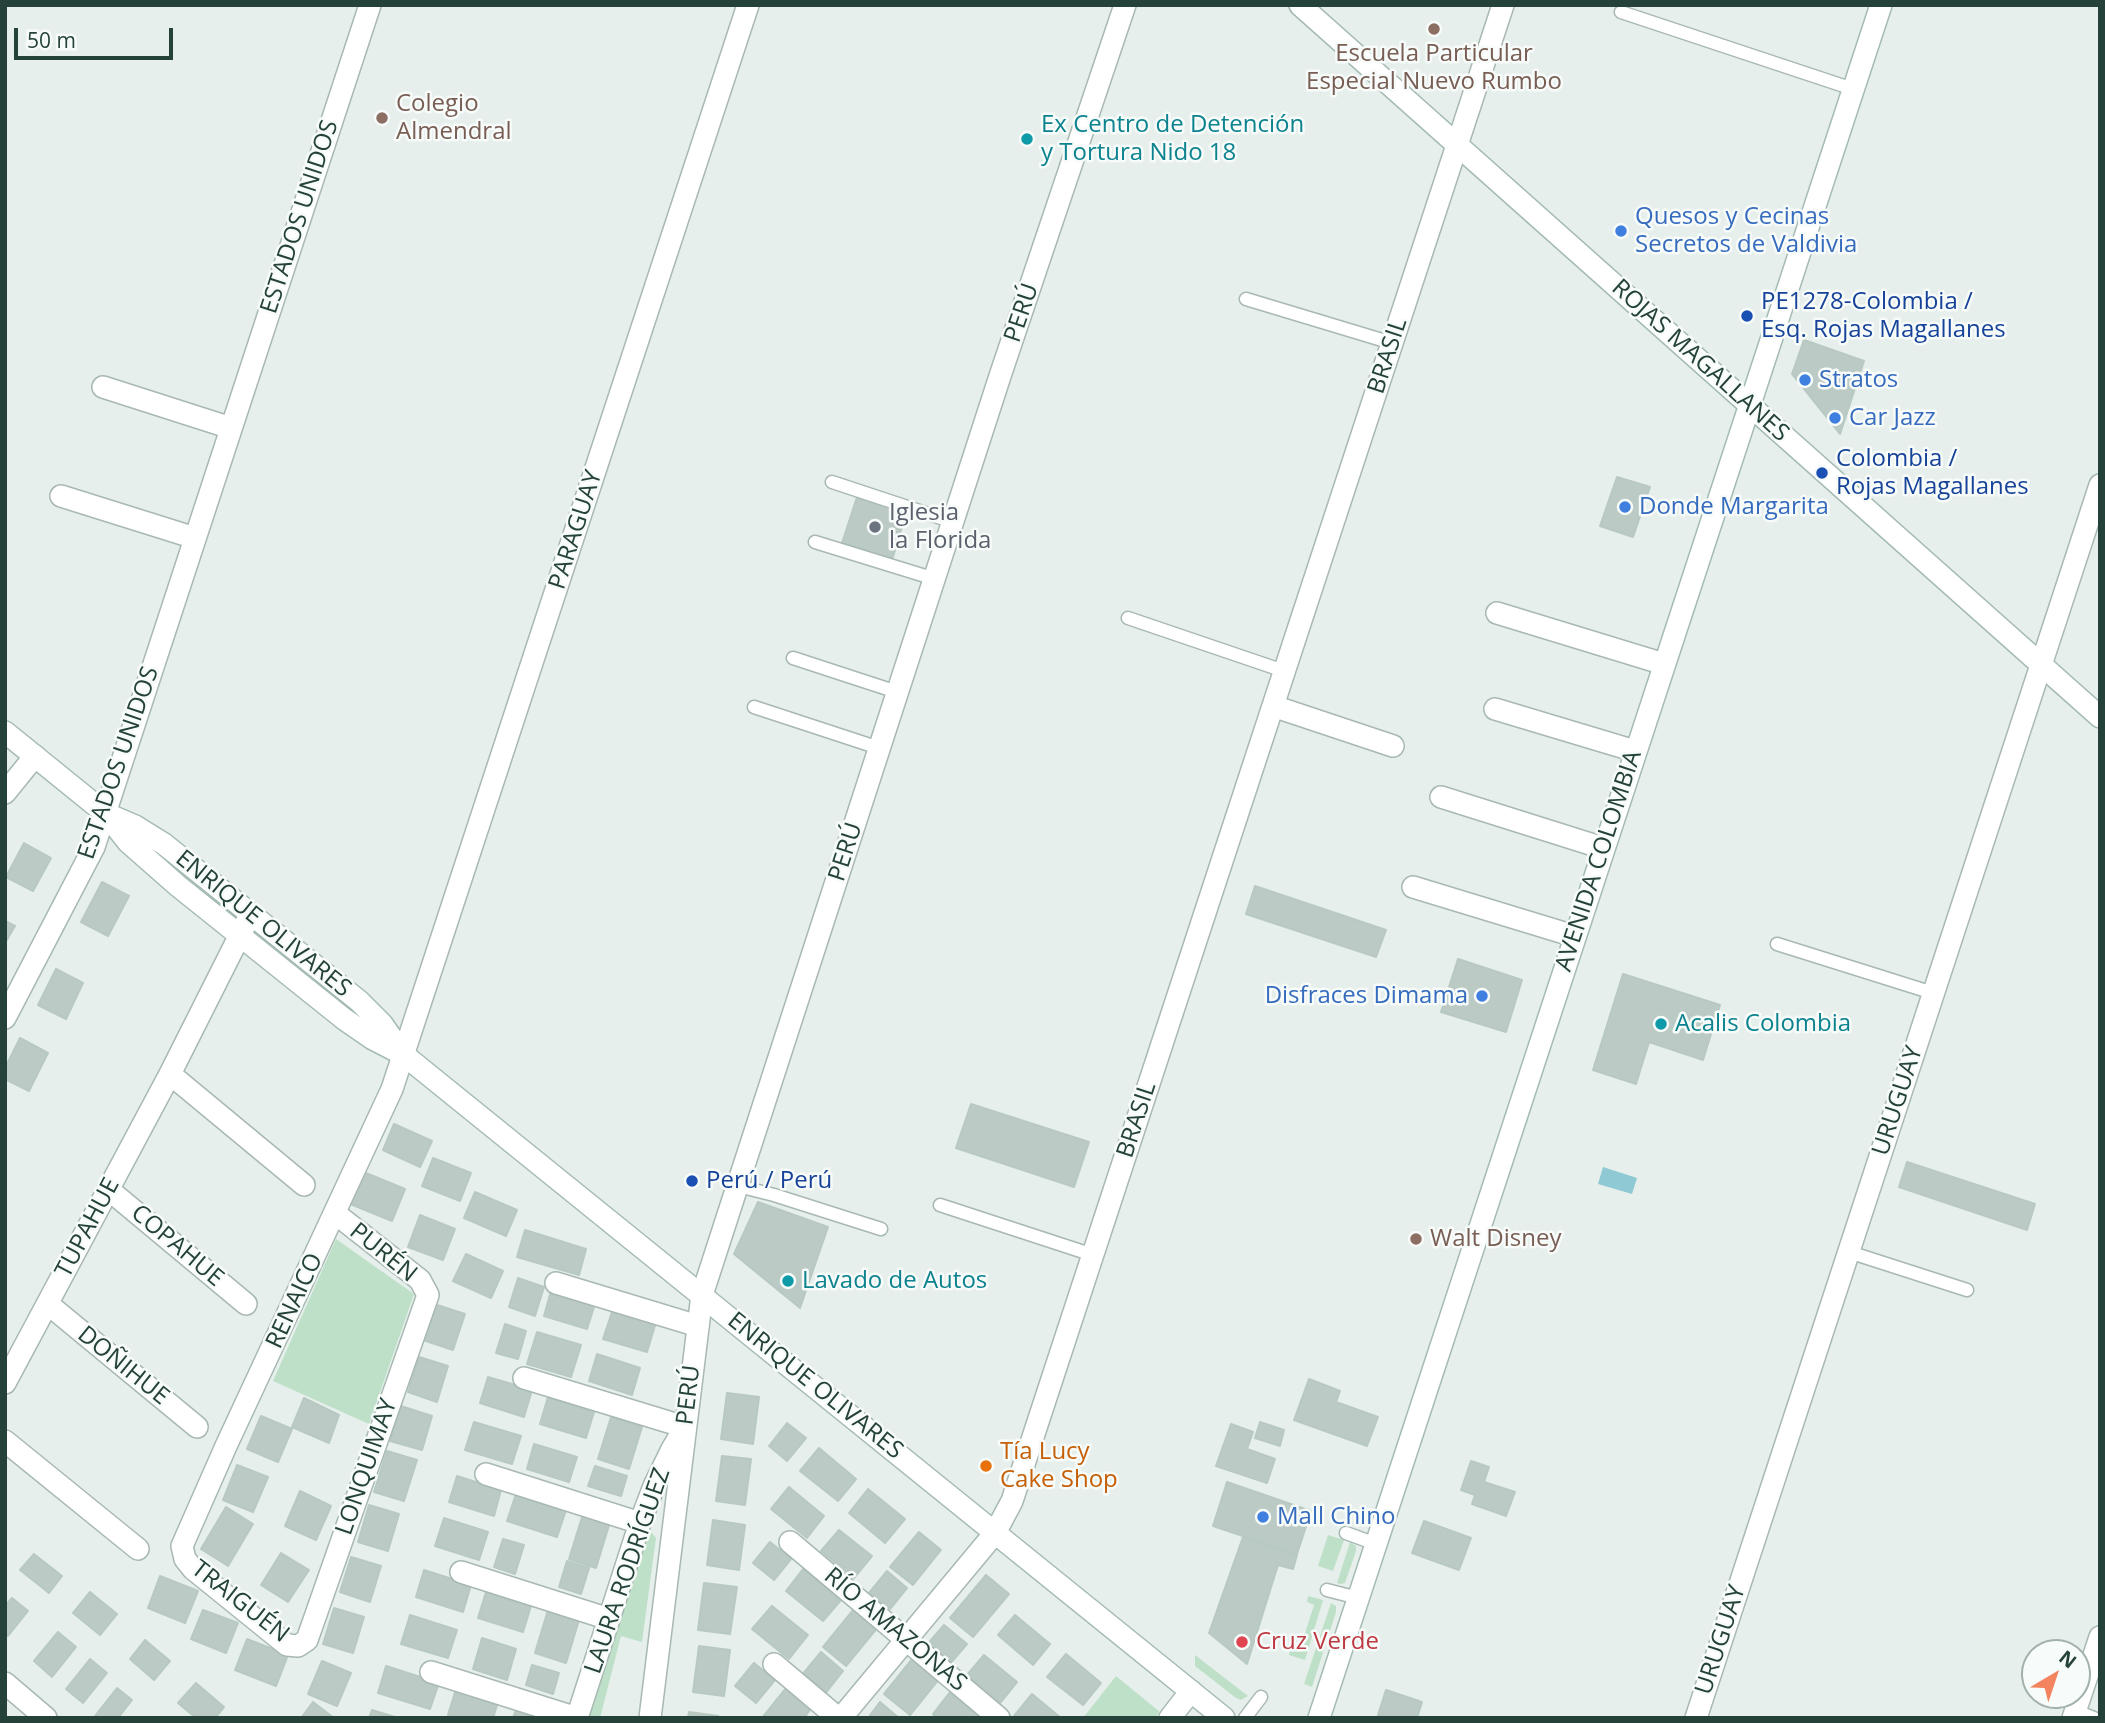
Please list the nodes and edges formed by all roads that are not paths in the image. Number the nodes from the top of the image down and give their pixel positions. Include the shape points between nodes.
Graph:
1 (370, 5) edge
2 (748, 5) edge
3 (1125, 5) edge
4 (1300, 5) edge
5 (1503, 5) edge
6 (1881, 5) edge
7 (1621, 12) dead end
8 (1853, 89) junction
9 (1457, 145) junction
10 (1247, 299) dead end
11 (1392, 343) junction
12 (103, 387) dead end
13 (1749, 404) junction
14 (231, 428) junction
15 (832, 482) dead end
16 (2100, 485) edge
17 (61, 496) dead end
18 (953, 522) junction
19 (195, 538) junction
20 (815, 542) dead end
21 (934, 579) junction
22 (1497, 613) dead end
23 (1128, 618) dead end
24 (793, 658) dead end
25 (1664, 664) junction
26 (2041, 664) junction
27 (1284, 671) junction
28 (897, 692) junction
29 (1273, 706) junction
30 (754, 707) dead end
31 (1495, 709) dead end
32 (2100, 717) edge
33 (5, 732) edge
34 (1393, 746) dead end
35 (879, 748) junction
36 (1635, 751) junction
37 (35, 756) junction
38 (5, 793) edge
39 (1441, 797) dead end
40 (105, 813) junction
41 (1603, 848) junction
42 (1413, 887) dead end
43 (251, 914) junction
44 (240, 936) junction
45 (1574, 936) junction
46 (1777, 944) dead end
47 (1933, 993) junction
48 (5, 1018) edge
49 (404, 1055) junction
50 (170, 1073) junction
51 (304, 1185) dead end
52 (738, 1186) junction
53 (108, 1189) junction
54 (940, 1205) dead end
55 (336, 1214) junction
56 (881, 1229) dead end
57 (1849, 1252) junction
58 (1093, 1255) junction
59 (556, 1283) dead end
60 (1967, 1290) dead end
61 (428, 1295) joint
62 (702, 1295) junction
63 (48, 1304) junction
64 (246, 1304) dead end
65 (698, 1326) junction
66 (524, 1378) dead end
67 (5, 1383) edge
68 (197, 1427) dead end
69 (685, 1427) junction
70 (5, 1441) edge
71 (486, 1474) dead end
72 (640, 1523) junction
73 (995, 1533) junction
74 (1346, 1533) dead end
75 (790, 1542) dead end
76 (1376, 1544) junction
77 (182, 1546) joint
78 (138, 1549) dead end
79 (461, 1572) dead end
80 (1326, 1590) dead end
81 (1358, 1598) junction
82 (609, 1619) junction
83 (2100, 1637) edge
84 (307, 1640) joint
85 (906, 1640) junction
86 (774, 1664) dead end
87 (431, 1672) dead end
88 (5, 1683) edge
89 (1191, 1692) junction
90 (1261, 1698) dead end
91 (2081, 1716) edge
92 (46, 1718) edge
93 (577, 1718) edge
94 (650, 1718) edge
95 (840, 1718) edge
96 (999, 1718) edge
97 (1170, 1718) edge
98 (1224, 1718) edge
99 (1245, 1718) edge
100 (1319, 1718) edge
101 (1696, 1718) edge

1 - 14 street, ESTADOS UNIDOS
2 - 49 street, PARAGUAY
3 - 18 street, PERÚ
4 - 9 street, ROJAS MAGALLANES
5 - 9 street, BRASIL
6 - 8 street, AVENIDA COLOMBIA
7 - 8 lane
8 - 13 street, AVENIDA COLOMBIA
9 - 11 street, BRASIL
9 - 13 street, ROJAS MAGALLANES
10 - 11 lane
11 - 27 street, BRASIL
12 - 14 street
13 - 25 street, AVENIDA COLOMBIA
13 - 26 street, ROJAS MAGALLANES
14 - 19 street, ESTADOS UNIDOS
15 - 18 lane
16 - 26 street, URUGUAY
17 - 19 street
18 - 21 street, PERÚ
19 - 40 street, ESTADOS UNIDOS
20 - 21 lane
21 - 28 street, PERÚ
22 - 25 street
23 - 27 lane
24 - 28 lane
25 - 36 street, AVENIDA COLOMBIA
26 - 32 street, ROJAS MAGALLANES
26 - 47 street, URUGUAY
27 - 29 street, BRASIL
28 - 35 street, PERÚ
29 - 34 street
29 - 58 street, BRASIL
30 - 35 lane
31 - 36 street
33 - 37 street, ENRIQUE OLIVARES
35 - 52 street, PERÚ
36 - 41 street, AVENIDA COLOMBIA
37 - 38 street
37 - 40 street, ENRIQUE OLIVARES
39 - 41 street
40 - 43 street, ENRIQUE OLIVARES via 164,844
40 - 44 street, ENRIQUE OLIVARES via 152,865
40 - 48 street, ESTADOS UNIDOS via 94,847
41 - 45 street, AVENIDA COLOMBIA
42 - 45 street
43 - 44 street, TUPAHUE
43 - 49 street, ENRIQUE OLIVARES via 371,1012
44 - 49 street, ENRIQUE OLIVARES via 358,1030
44 - 50 street, TUPAHUE
45 - 76 street, AVENIDA COLOMBIA
46 - 47 lane
47 - 57 street, URUGUAY
49 - 55 street, RENAICO
49 - 62 street, ENRIQUE OLIVARES
50 - 51 street
50 - 53 street, TUPAHUE
52 - 56 lane
52 - 62 street, PERÚ
53 - 63 street, TUPAHUE
53 - 64 street, COPAHUE
54 - 58 lane
55 - 61 street, PURÉN via 420,1280
55 - 77 street, RENAICO
57 - 60 lane
57 - 101 street, URUGUAY
58 - 73 street, BRASIL via 1012,1501
59 - 65 street
61 - 84 street, LONQUIMAY
62 - 65 street, PERÚ
62 - 73 street, ENRIQUE OLIVARES
63 - 67 street, TUPAHUE
63 - 68 street, DOÑIHUE
65 - 69 street, PERÚ
66 - 69 street
69 - 72 street, LAURA RODRÍGUEZ
69 - 94 street, PERÚ
70 - 78 street
71 - 72 street
72 - 82 street, LAURA RODRÍGUEZ
73 - 85 street, BRASIL
73 - 89 street, ENRIQUE OLIVARES
74 - 76 lane
75 - 85 street, RÍO AMAZONAS
76 - 81 street, AVENIDA COLOMBIA
77 - 84 street, TRAIGUÉN via 193,1569 287,1644 298,1646
79 - 82 street
80 - 81 lane
81 - 100 street, AVENIDA COLOMBIA
82 - 93 street, LAURA RODRÍGUEZ
83 - 91 street
85 - 95 street, BRASIL
85 - 96 street, RÍO AMAZONAS
86 - 95 street
87 - 93 street
88 - 92 street
89 - 97 street
89 - 98 street, ENRIQUE OLIVARES
90 - 99 lane

